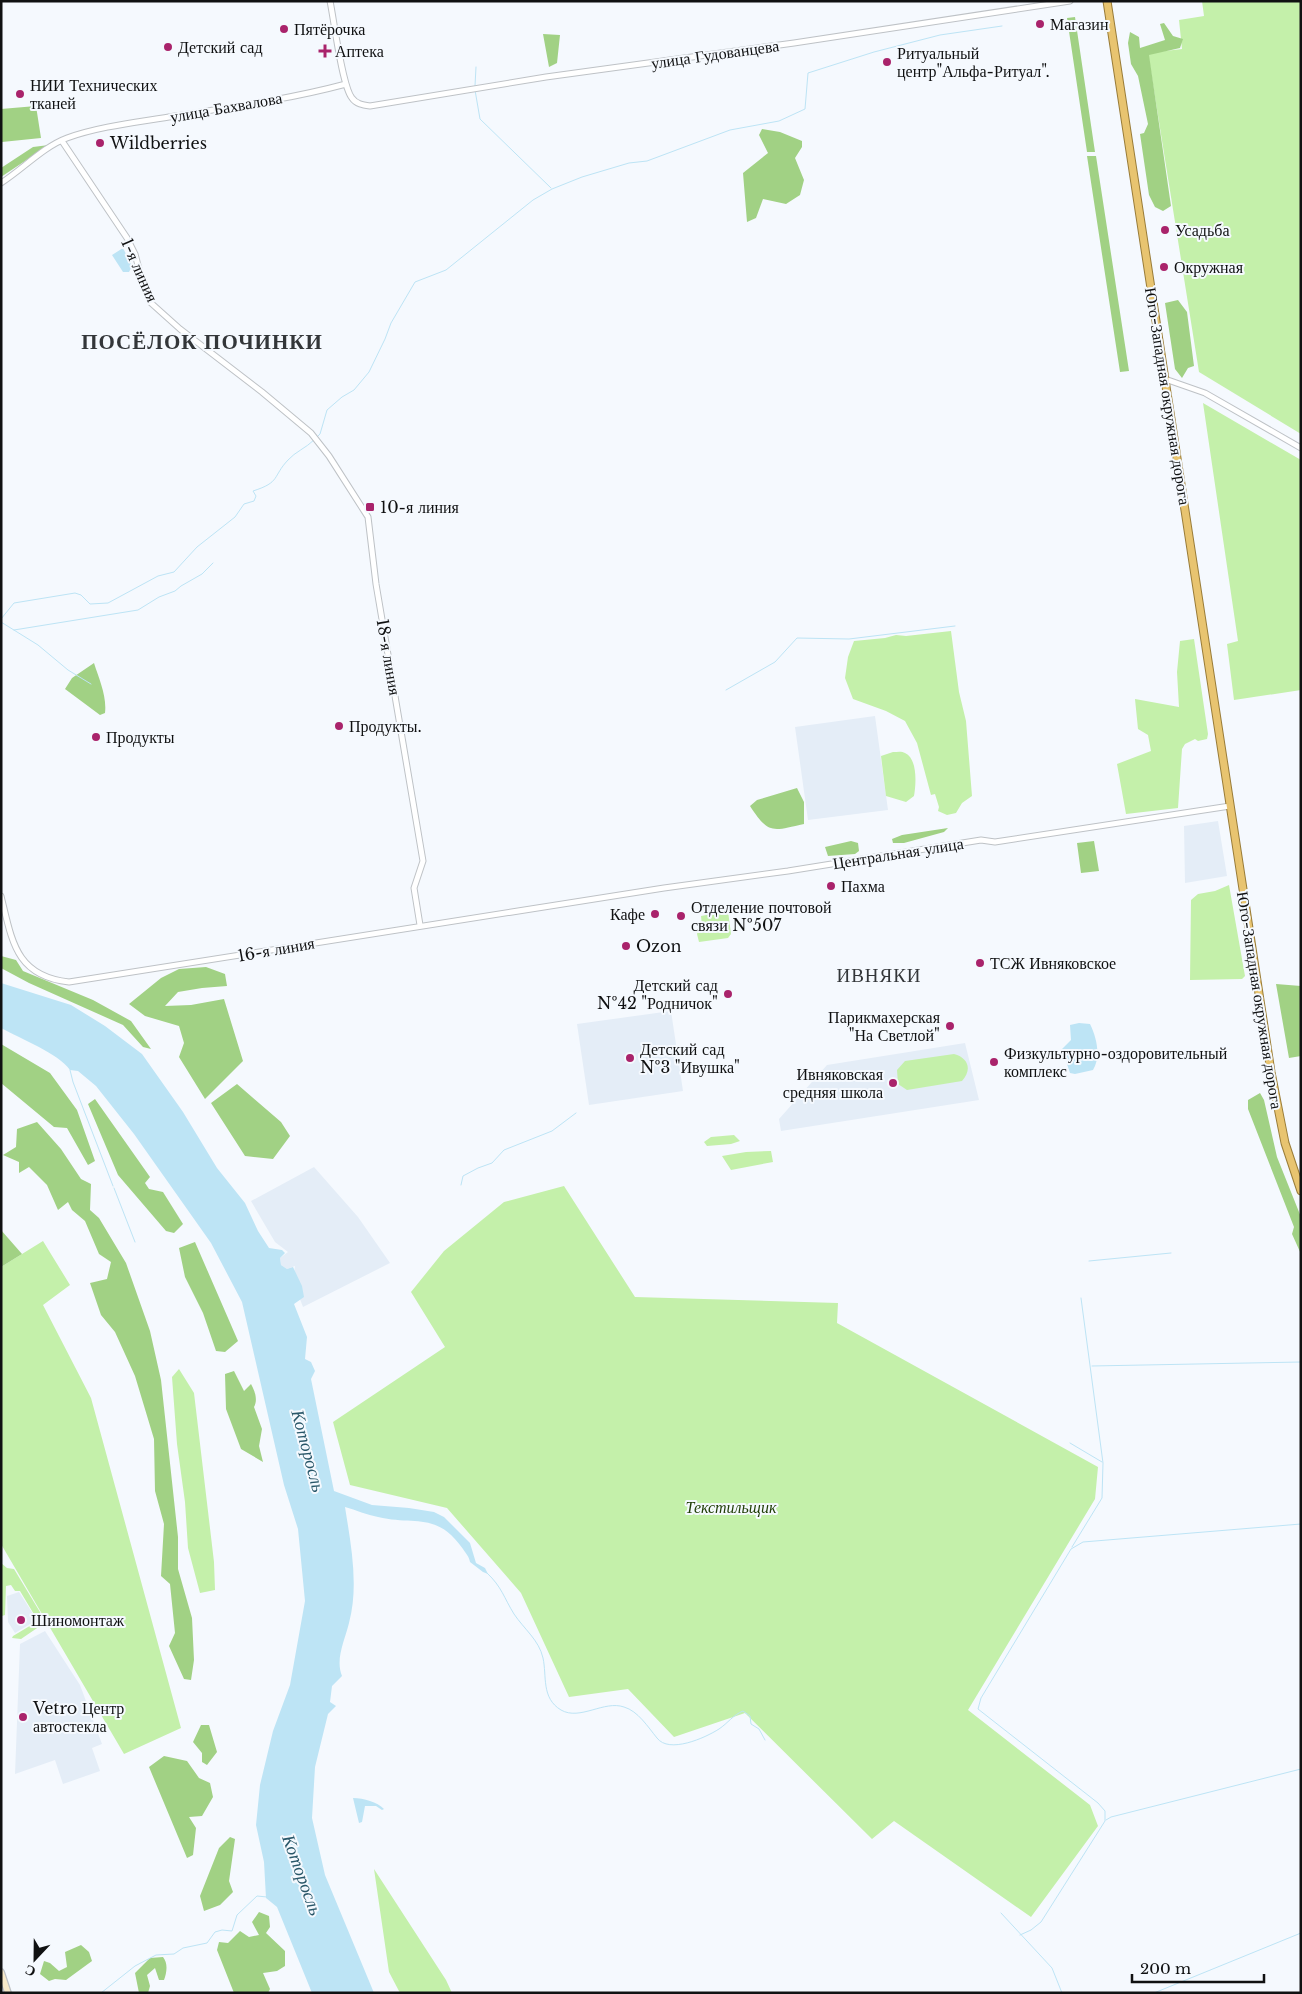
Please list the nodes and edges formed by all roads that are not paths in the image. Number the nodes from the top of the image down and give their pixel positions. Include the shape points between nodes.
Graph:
1 (330, 1) edge
2 (1070, 1) edge
3 (1107, 1) edge
4 (346, 84) junction
5 (62, 141) junction
6 (1, 183) edge
7 (1165, 379) junction
8 (1301, 448) edge
9 (345, 483) joint
10 (1230, 806) junction
11 (2, 897) edge
12 (565, 903) joint
13 (420, 925) junction
14 (1301, 1191) edge
15 (1, 1972) edge
16 (8, 1993) edge

1 - 4 street
2 - 4 street, улица Гудованцева via 546,77 370,106 359,104 352,98
3 - 7 highway, Юго-Западная окружная дорога
4 - 5 street, улица Бахвалова via 136,122
5 - 6 street, улица Бахвалова
5 - 9 street, 1-я линия via 127,238 151,303 316,439
7 - 8 street via 1204,393
7 - 10 highway, Юго-Западная окружная дорога
9 - 13 street, 18-я линия via 368,517 376,584 423,861 414,888
10 - 12 street, Центральная улица
10 - 14 highway, Юго-Западная окружная дорога via 1272,1081 1285,1143
11 - 13 street, 16-я линия via 20,956 30,968 69,982
12 - 13 street, 16-я линия
15 - 16 main road

